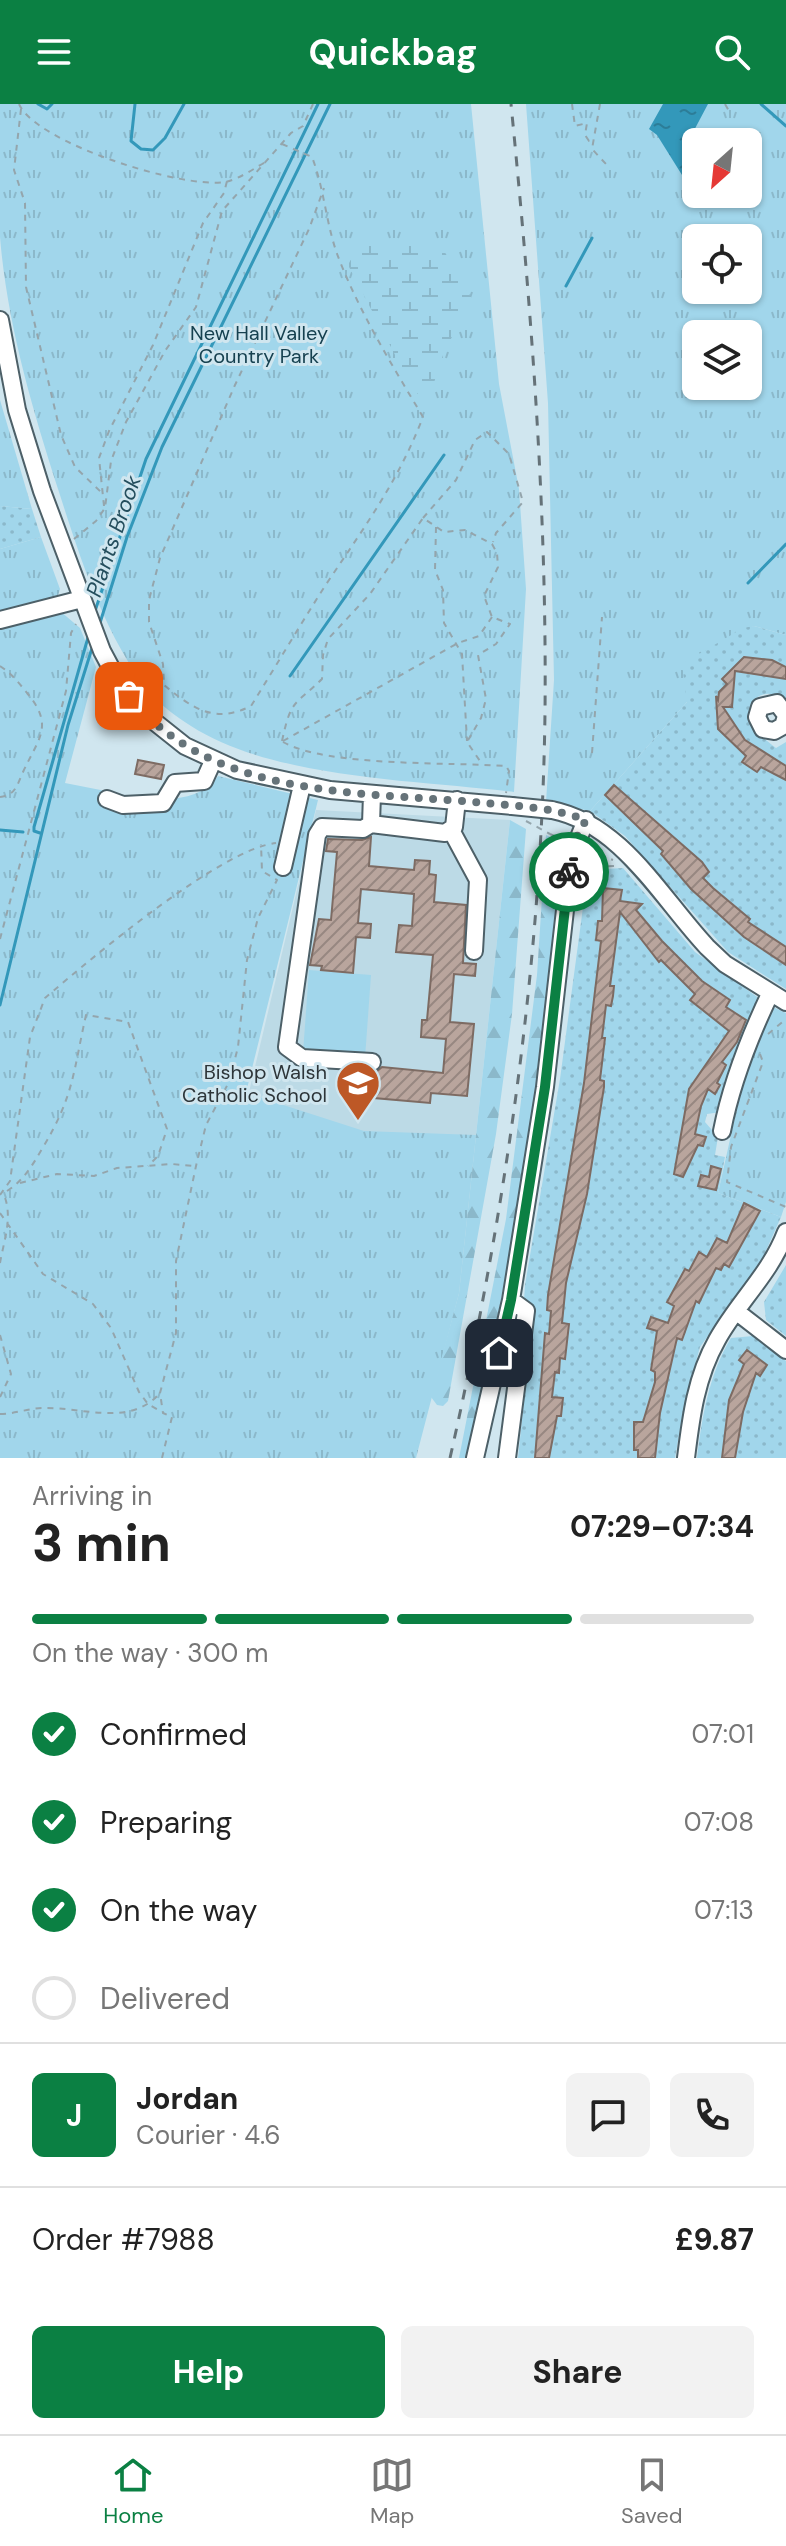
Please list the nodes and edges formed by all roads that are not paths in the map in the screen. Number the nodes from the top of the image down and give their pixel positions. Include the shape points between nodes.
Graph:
1 (0, 320) edge
2 (77, 600) junction
3 (0, 620) edge
4 (153, 697) dead end
5 (141, 711) junction
6 (213, 761) junction
7 (302, 785) junction
8 (372, 794) junction
9 (107, 799) dead end
10 (457, 800) junction
11 (586, 820) junction
12 (371, 824) junction
13 (451, 830) junction
14 (283, 867) dead end
15 (474, 951) dead end
16 (770, 994) junction
17 (786, 1002) edge
18 (372, 1062) dead end
19 (718, 1124) dead end
20 (786, 1232) edge
21 (511, 1300) junction
22 (737, 1312) junction
23 (786, 1350) edge
24 (475, 1458) edge
25 (507, 1458) edge
26 (686, 1458) edge

1 - 2 street via 27,447 63,544
2 - 3 street
2 - 5 street via 118,681
4 - 5 street
5 - 6 street
6 - 7 street
6 - 9 street via 206,779 175,783 163,803 123,805
7 - 8 street
7 - 14 street
8 - 10 street
8 - 12 street
10 - 11 street, bridge via 513,810 552,810
10 - 13 street
11 - 16 street via 616,844 707,947
11 - 21 street via 571,857 547,1073
12 - 13 street
12 - 18 street via 363,829 322,827 317,835 287,1047 302,1058
13 - 15 street via 478,880
16 - 17 street
16 - 19 street
20 - 22 street via 769,1269
21 - 24 street
21 - 25 street via 526,1311
22 - 23 street
22 - 26 street via 705,1363 692,1407

